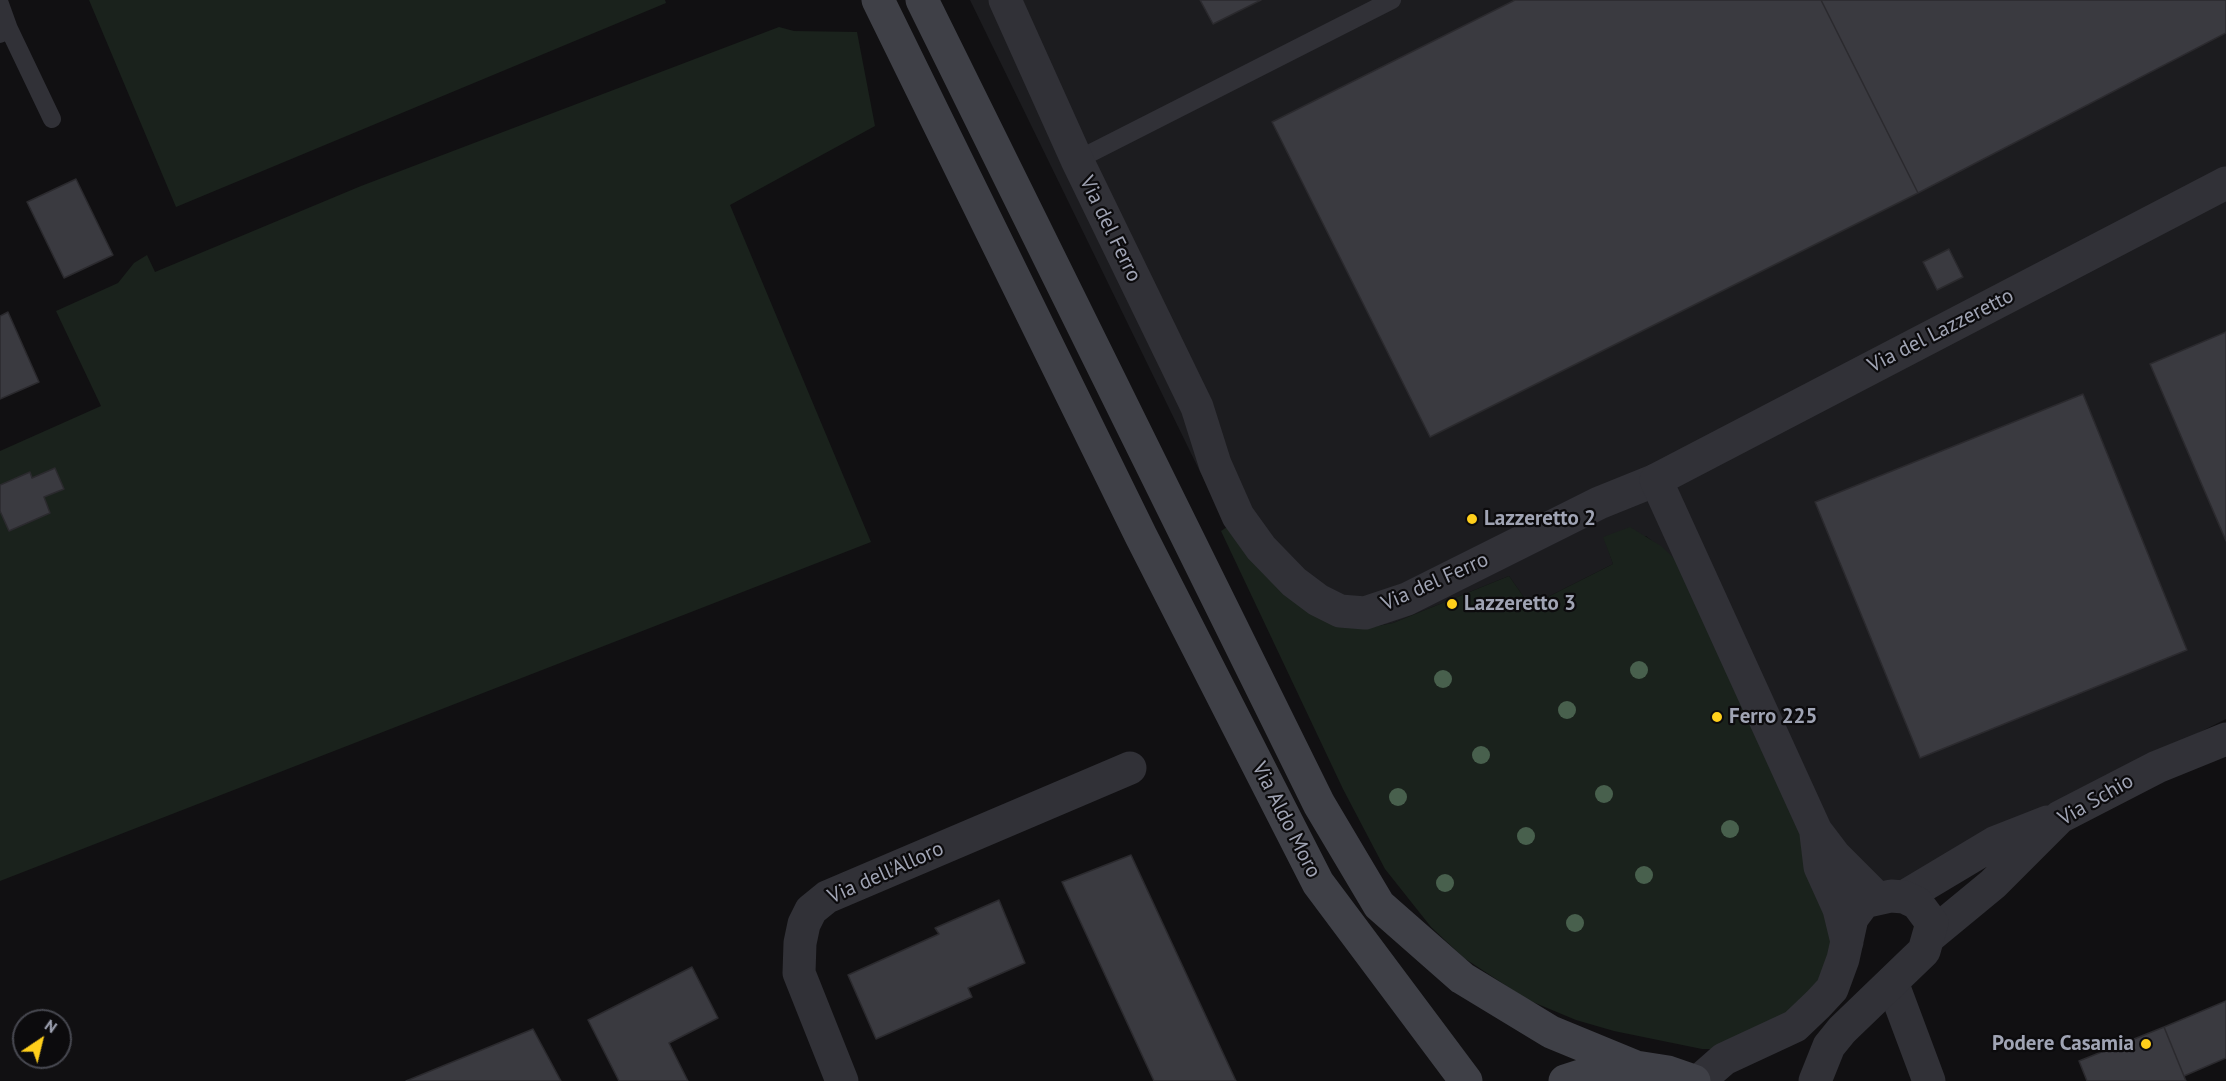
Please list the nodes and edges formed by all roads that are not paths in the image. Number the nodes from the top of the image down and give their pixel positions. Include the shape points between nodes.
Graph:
1 (878, 0) edge
2 (922, 0) edge
3 (1005, 0) edge
4 (1392, 0) edge
5 (0, 4) edge
6 (4, 32) edge
7 (52, 119) dead end
8 (1077, 160) junction
9 (2226, 183) edge
10 (1656, 480) junction
11 (2226, 739) edge
12 (1130, 768) dead end
13 (2060, 817) junction
14 (1816, 831) junction
15 (1890, 897) junction
16 (1930, 936) junction
17 (1847, 942) junction
18 (1892, 981) junction
19 (1636, 1067) junction
20 (842, 1081) edge
21 (1466, 1081) edge
22 (1565, 1081) edge
23 (1697, 1081) edge
24 (1815, 1081) edge
25 (1929, 1081) edge

1 - 21 main road, Via Aldo Moro via 1141,536 1318,883
2 - 19 main road, Via Aldo Moro via 1319,804 1379,905 1462,978 1551,1032
3 - 8 street, Via del Ferro
4 - 8 lane
5 - 6 lane
6 - 7 lane
8 - 10 street, Via del Ferro via 1197,407 1215,464 1238,516 1261,548 1318,600 1340,611 1365,613 1407,599 1599,503
9 - 10 street, Via del Lazzeretto
10 - 14 street
11 - 13 street, Via Schio via 2157,767
12 - 20 street, Via dell'Alloro via 827,897 811,910 800,943 799,974
13 - 15 street via 1996,842
13 - 16 street, Via Schio via 1993,884
14 - 15 street via 1835,856
14 - 17 street via 1820,867 1839,909
15 - 16 street via 1917,903 1932,923
15 - 17 street via 1864,902 1857,909
16 - 18 street, Via Schio via 1924,951
17 - 23 street via 1832,989 1795,1026 1724,1059
18 - 24 street, Via Schio via 1829,1046
18 - 25 street
19 - 22 main road, Via Aldo Moro via 1599,1070
19 - 23 main road, Via Aldo Moro via 1668,1071

